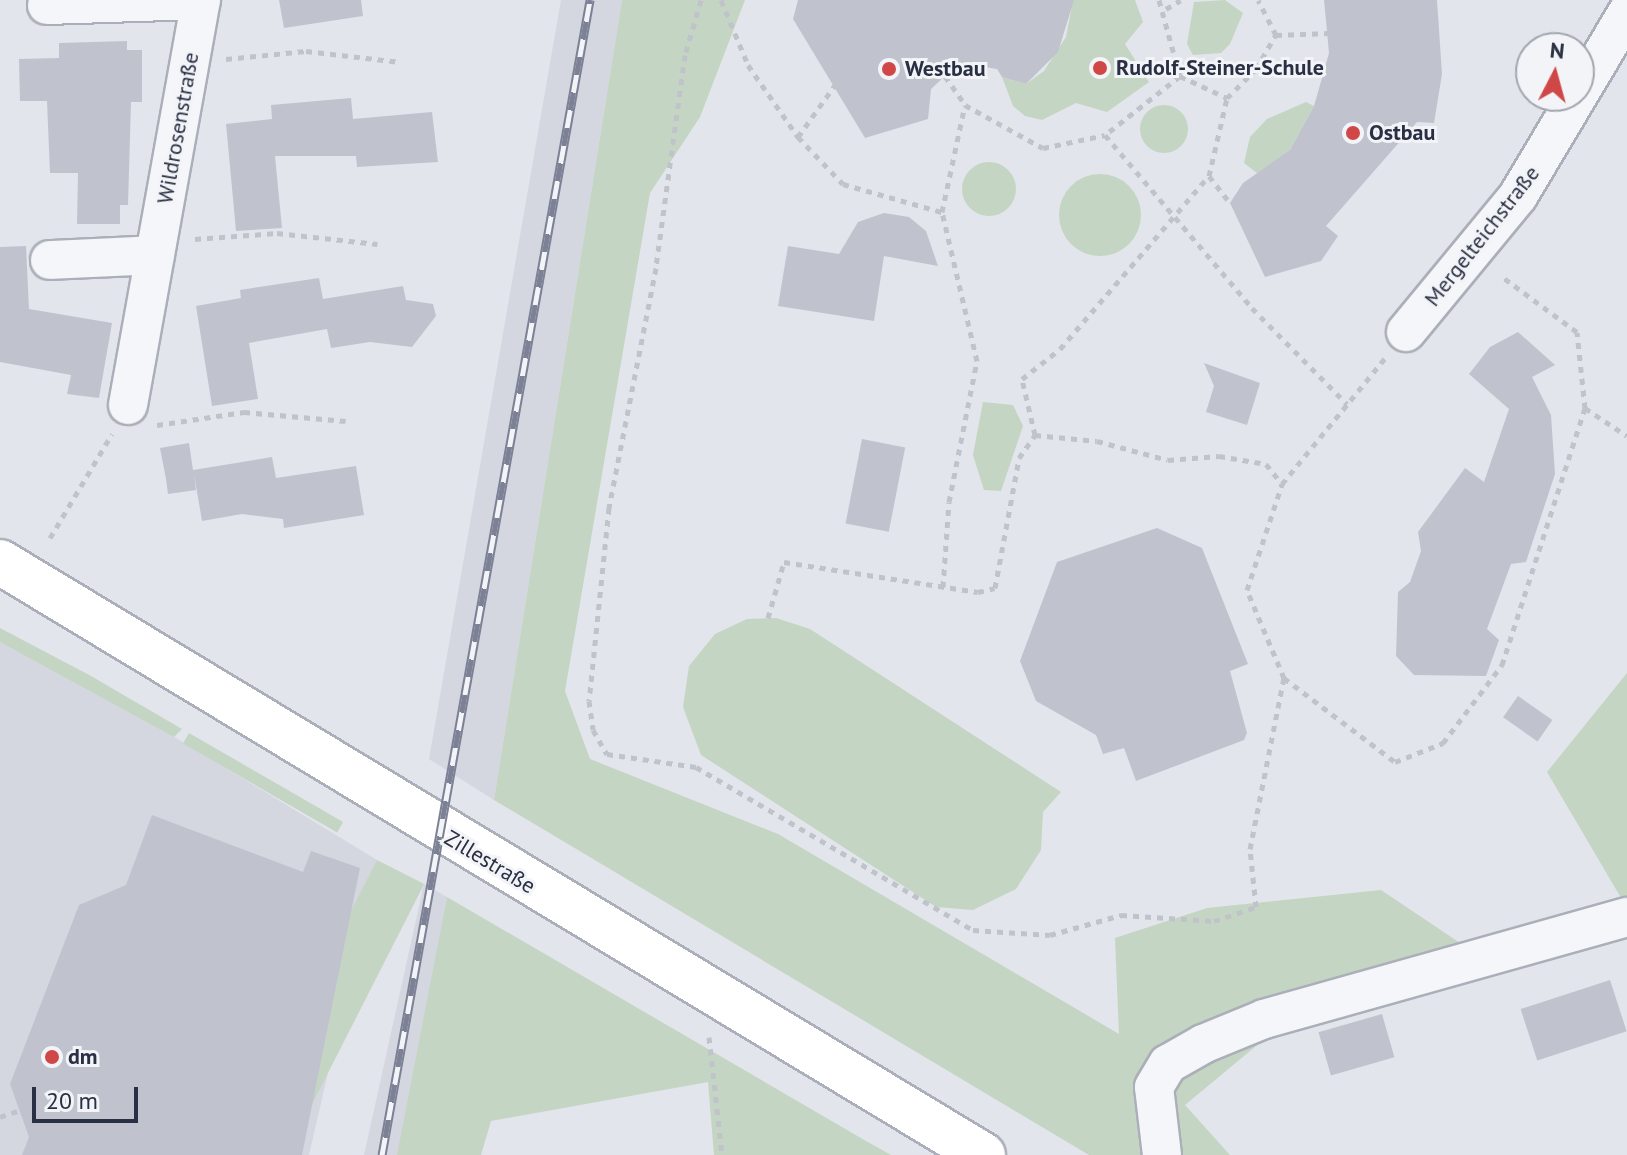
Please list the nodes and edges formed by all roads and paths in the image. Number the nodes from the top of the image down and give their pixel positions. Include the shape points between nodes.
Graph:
1 (201, 0) edge
2 (701, 0) edge
3 (721, 0) edge
4 (1159, 0) edge
5 (1181, 0) edge
6 (1258, 0) edge
7 (47, 5) dead end
8 (1166, 9) junction
9 (1624, 18) edge
10 (1329, 33) dead end
11 (1276, 35) junction
12 (191, 62) junction
13 (400, 62) dead end
14 (945, 76) dead end
15 (1180, 76) junction
16 (835, 85) dead end
17 (1227, 98) junction
18 (965, 105) junction
19 (1105, 135) junction
20 (798, 137) junction
21 (1209, 176) junction
22 (1230, 203) dead end
23 (942, 212) junction
24 (1178, 215) junction
25 (377, 244) dead end
26 (157, 248) junction
27 (1473, 251) junction
28 (50, 260) dead end
29 (1406, 332) joint
30 (1347, 404) junction
31 (128, 405) junction
32 (1585, 408) junction
33 (346, 421) dead end
34 (1035, 435) junction
35 (1627, 436) edge
36 (1282, 484) junction
37 (50, 538) dead end
38 (0, 562) edge
39 (943, 587) junction
40 (0, 590) edge
41 (64, 599) junction
42 (768, 618) dead end
43 (1284, 678) junction
44 (1627, 917) edge
45 (698, 987) junction
46 (20, 1110) dead end
47 (0, 1117) edge
48 (722, 1155) edge
49 (983, 1155) edge
50 (1162, 1155) edge

1 - 7 street, Wildrosenstraße
1 - 12 street, Wildrosenstraße
2 - 43 path via 685,55 656,268 609,508 589,701 593,730 607,754 696,767 973,930 1050,935 1121,915 1214,921 1256,907 1250,849
3 - 20 path via 748,65
4 - 8 path
5 - 8 path
6 - 11 path
8 - 15 path
9 - 27 street, Mergelteichstraße via 1518,196
10 - 11 path
11 - 17 path via 1256,69
12 - 13 path via 306,51
12 - 26 street, Wildrosenstraße
14 - 18 path
15 - 17 path
15 - 19 path
16 - 20 path
17 - 21 path
18 - 19 path via 1043,148
18 - 23 path
19 - 24 path
20 - 23 path via 843,184
21 - 22 path
21 - 24 path
23 - 39 path via 977,361 949,502
24 - 30 path via 1252,308
24 - 34 path via 1060,349 1022,379
25 - 26 path via 277,233
26 - 28 street
26 - 31 street, Wildrosenstraße
27 - 29 street, Mergelteichstraße
27 - 32 path via 1577,332
29 - 30 path
30 - 36 path
31 - 33 path via 151,426 244,412
31 - 37 path
32 - 35 path
32 - 43 path via 1502,665 1443,743 1395,762
34 - 36 path via 1097,441 1168,460 1219,456 1266,464
34 - 39 path via 1019,458 995,588
36 - 43 path via 1247,590
38 - 41 main road, Zillestraße
39 - 42 path via 784,562
40 - 41 main road
41 - 45 main road, Zillestraße
44 - 50 street via 1599,930 1264,1019 1203,1044 1168,1064 1154,1087
45 - 48 path via 713,1055
45 - 49 main road, Zillestraße
46 - 47 path

